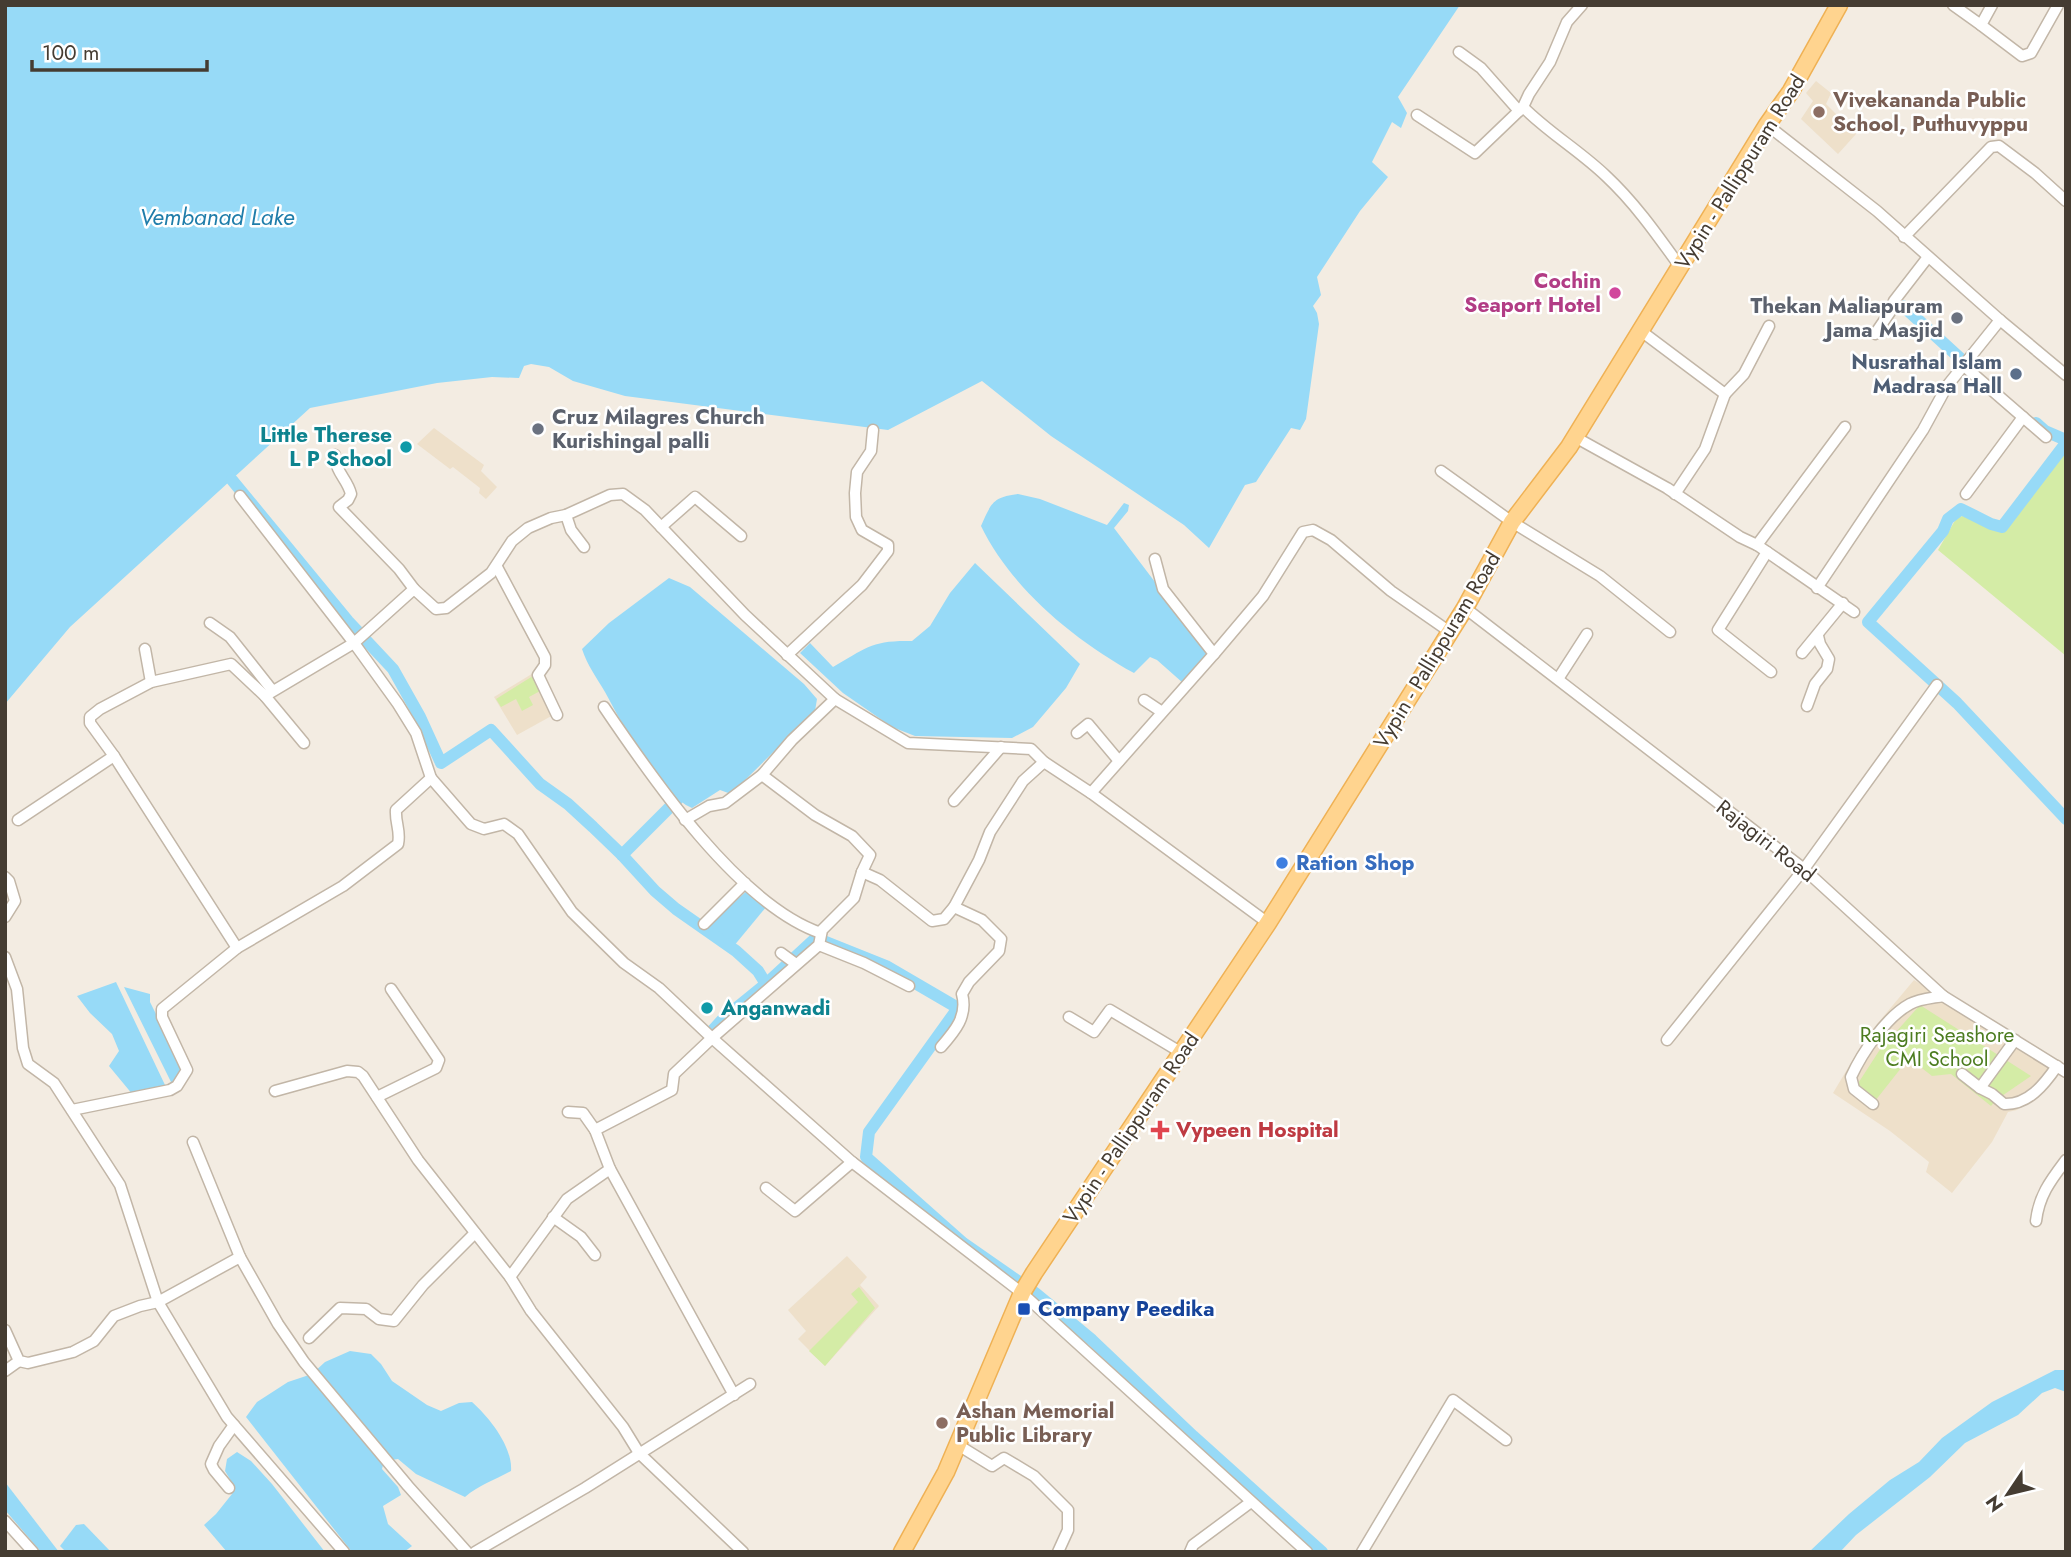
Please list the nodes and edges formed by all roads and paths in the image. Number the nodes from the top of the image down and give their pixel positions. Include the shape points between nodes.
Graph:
1 (1582, 5) edge
2 (1953, 5) edge
3 (1992, 5) edge
4 (2059, 5) edge
5 (1834, 8) edge
6 (1981, 25) junction
7 (1459, 52) dead end
8 (1521, 109) junction
9 (1417, 115) dead end
10 (1767, 125) junction
11 (2066, 201) edge
12 (1905, 237) junction
13 (1928, 257) junction
14 (1681, 268) junction
15 (2000, 320) junction
16 (1769, 326) dead end
17 (1641, 331) junction
18 (1875, 334) dead end
19 (1966, 365) junction
20 (2066, 375) edge
21 (1725, 394) junction
22 (2023, 417) junction
23 (1845, 427) dead end
24 (873, 430) dead end
25 (1575, 437) junction
26 (2046, 437) dead end
27 (335, 455) dead end
28 (1441, 471) dead end
29 (1675, 494) junction
30 (1966, 494) dead end
31 (240, 496) dead end
32 (566, 515) junction
33 (1512, 522) junction
34 (662, 527) junction
35 (741, 536) dead end
36 (1757, 545) junction
37 (584, 547) dead end
38 (1767, 552) junction
39 (1155, 559) dead end
40 (497, 567) junction
41 (1817, 588) junction
42 (414, 589) junction
43 (1843, 603) junction
44 (1465, 608) junction
45 (1854, 612) dead end
46 (210, 623) dead end
47 (1450, 632) junction
48 (1670, 632) dead end
49 (1587, 635) dead end
50 (1818, 636) junction
51 (359, 639) junction
52 (145, 649) dead end
53 (1801, 653) dead end
54 (1214, 654) junction
55 (787, 655) junction
56 (1771, 672) dead end
57 (1558, 680) junction
58 (151, 682) junction
59 (1937, 685) dead end
60 (268, 693) junction
61 (835, 699) junction
62 (1144, 700) dead end
63 (1807, 706) dead end
64 (604, 707) dead end
65 (1162, 712) junction
66 (557, 715) dead end
67 (1077, 733) dead end
68 (304, 743) dead end
69 (1001, 747) junction
70 (114, 756) junction
71 (1119, 761) junction
72 (1044, 762) junction
73 (762, 775) junction
74 (431, 778) junction
75 (1091, 793) junction
76 (954, 801) dead end
77 (680, 813) junction
78 (18, 820) dead end
79 (1804, 869) junction
80 (863, 872) junction
81 (5, 877) edge
82 (745, 883) junction
83 (954, 906) junction
84 (5, 917) edge
85 (1268, 923) junction
86 (704, 924) dead end
87 (821, 933) junction
88 (819, 946) junction
89 (237, 948) junction
90 (781, 953) dead end
91 (5, 957) edge
92 (796, 964) junction
93 (909, 986) dead end
94 (391, 989) dead end
95 (1943, 996) junction
96 (1069, 1017) dead end
97 (712, 1038) junction
98 (1667, 1040) dead end
99 (2015, 1040) junction
100 (941, 1047) dead end
101 (1182, 1052) junction
102 (2061, 1069) edge
103 (1962, 1074) dead end
104 (1980, 1087) junction
105 (275, 1091) dead end
106 (377, 1097) junction
107 (1873, 1104) dead end
108 (72, 1110) junction
109 (568, 1112) dead end
110 (595, 1130) junction
111 (193, 1142) dead end
112 (2066, 1160) edge
113 (852, 1162) junction
114 (610, 1169) junction
115 (766, 1188) dead end
116 (553, 1217) junction
117 (2036, 1221) dead end
118 (475, 1233) junction
119 (595, 1255) dead end
120 (240, 1256) junction
121 (510, 1277) junction
122 (1026, 1287) junction
123 (158, 1302) junction
124 (5, 1330) edge
125 (309, 1338) dead end
126 (19, 1361) junction
127 (5, 1371) edge
128 (750, 1384) dead end
129 (734, 1395) junction
130 (234, 1425) junction
131 (1506, 1440) dead end
132 (958, 1445) junction
133 (639, 1453) junction
134 (229, 1488) dead end
135 (1251, 1503) junction
136 (5, 1521) edge
137 (33, 1552) edge
138 (344, 1552) edge
139 (467, 1552) edge
140 (475, 1552) edge
141 (743, 1552) edge
142 (902, 1552) edge
143 (1058, 1552) edge
144 (1190, 1552) edge
145 (1307, 1552) edge
146 (1362, 1552) edge

1 - 8 street via 1567,22 1550,62
2 - 6 street
3 - 6 street
4 - 6 street via 2031,53 2022,56
5 - 10 main road, Vypin - Pallippuram Road via 1791,91
7 - 8 street
8 - 9 street via 1475,153
8 - 14 street via 1606,176
10 - 12 street
10 - 14 main road, Vypin - Pallippuram Road
11 - 12 street via 1999,146 1991,147
12 - 13 street
13 - 15 street
13 - 18 street
14 - 17 main road, Vypin - Pallippuram Road
15 - 19 street
15 - 20 street
16 - 21 street via 1744,374
17 - 21 street
17 - 25 main road, Vypin - Pallippuram Road
19 - 22 street
19 - 41 street via 1947,386 1923,430
21 - 29 street via 1705,449
22 - 26 street
22 - 30 street
23 - 36 street
24 - 55 street via 869,456 857,472 856,517 863,530 888,545 888,551 862,585
25 - 29 street
25 - 33 main road, Vypin - Pallippuram Road
27 - 42 street via 336,467 351,494 339,507
28 - 33 street
29 - 36 street
31 - 51 street
32 - 34 street via 610,495 623,494
32 - 37 street
32 - 40 street via 528,528 512,541
33 - 44 main road, Vypin - Pallippuram Road
33 - 48 street via 1600,576
34 - 35 street via 695,497
34 - 55 street
36 - 38 street
38 - 41 street
38 - 56 street via 1718,630
39 - 54 street via 1163,589
40 - 42 street via 441,610
40 - 66 street via 545,657 538,675
41 - 43 street
42 - 51 street
43 - 45 street
43 - 50 street
44 - 47 main road, Vypin - Pallippuram Road
44 - 57 street, Rajagiri Road
46 - 60 street via 230,637
47 - 54 street via 1313,530 1303,532 1263,596
47 - 85 main road, Vypin - Pallippuram Road
49 - 57 street
50 - 53 street
50 - 63 street via 1829,659
51 - 60 street
51 - 74 street via 416,733
52 - 58 street
54 - 65 street
55 - 61 street
57 - 79 street, Rajagiri Road
58 - 60 street via 231,664
58 - 70 street via 90,717
59 - 79 street
60 - 68 street
61 - 69 street via 908,743
61 - 73 street
62 - 65 street
64 - 77 street
65 - 71 street
67 - 71 street via 1088,724
69 - 72 street via 1031,749
69 - 76 street
70 - 78 street
70 - 89 street
71 - 75 street
72 - 75 street
72 - 83 street via 1023,781 990,832
73 - 77 street via 725,803
73 - 80 street via 852,836 870,855
74 - 89 street via 396,810 401,834 398,844 343,886
74 - 97 street via 471,824 484,829 504,824 518,834 572,912
75 - 85 street
77 - 82 street
79 - 95 street, Rajagiri Road
79 - 98 street
80 - 83 street via 932,921 944,919
80 - 87 street via 854,898
81 - 84 street via 15,901
82 - 86 street
82 - 87 street via 802,927
83 - 100 street via 982,920 1001,939 999,951 962,994 965,1006 960,1022
85 - 101 main road, Vypin - Pallippuram Road
87 - 88 street
88 - 92 street
88 - 93 street
89 - 108 street via 162,1009 187,1070 177,1086
90 - 92 street
91 - 108 street via 17,989 28,1063 54,1083
92 - 97 street
94 - 106 street via 439,1063
95 - 99 street, Rajagiri Road
95 - 107 street via 1911,1003 1861,1054 1851,1077 1854,1089
96 - 101 street via 1094,1032 1110,1010
97 - 110 street via 674,1074 674,1085 667,1094
97 - 113 street
99 - 102 street, Rajagiri Road
99 - 104 street
101 - 122 main road, Vypin - Pallippuram Road
102 - 104 street via 2027,1099 2011,1104
103 - 104 street
105 - 106 street via 353,1070
106 - 118 street via 418,1160
108 - 123 street via 120,1185
109 - 110 street via 583,1113
110 - 114 street
111 - 120 street
112 - 117 street via 2046,1186
113 - 115 street via 794,1211
113 - 122 street
114 - 116 street via 567,1199
114 - 129 street
116 - 119 street via 581,1237
116 - 121 street
118 - 121 street
118 - 125 street via 394,1321 379,1319 366,1309 340,1308
120 - 123 street
120 - 139 street via 304,1362
121 - 133 street
122 - 132 main road, Vypin - Pallippuram Road
122 - 135 street
123 - 126 street via 114,1316 94,1341 73,1352
123 - 130 street
124 - 126 street
126 - 127 street
128 - 129 street
129 - 133 street
130 - 134 street via 211,1464
130 - 138 street
131 - 146 street via 1453,1400
132 - 142 main road, Vypin - Pallippuram Road
132 - 143 street via 992,1466 1004,1458 1034,1476 1068,1510 1068,1530
133 - 140 street
133 - 141 street
135 - 144 street
135 - 145 street
136 - 137 street

